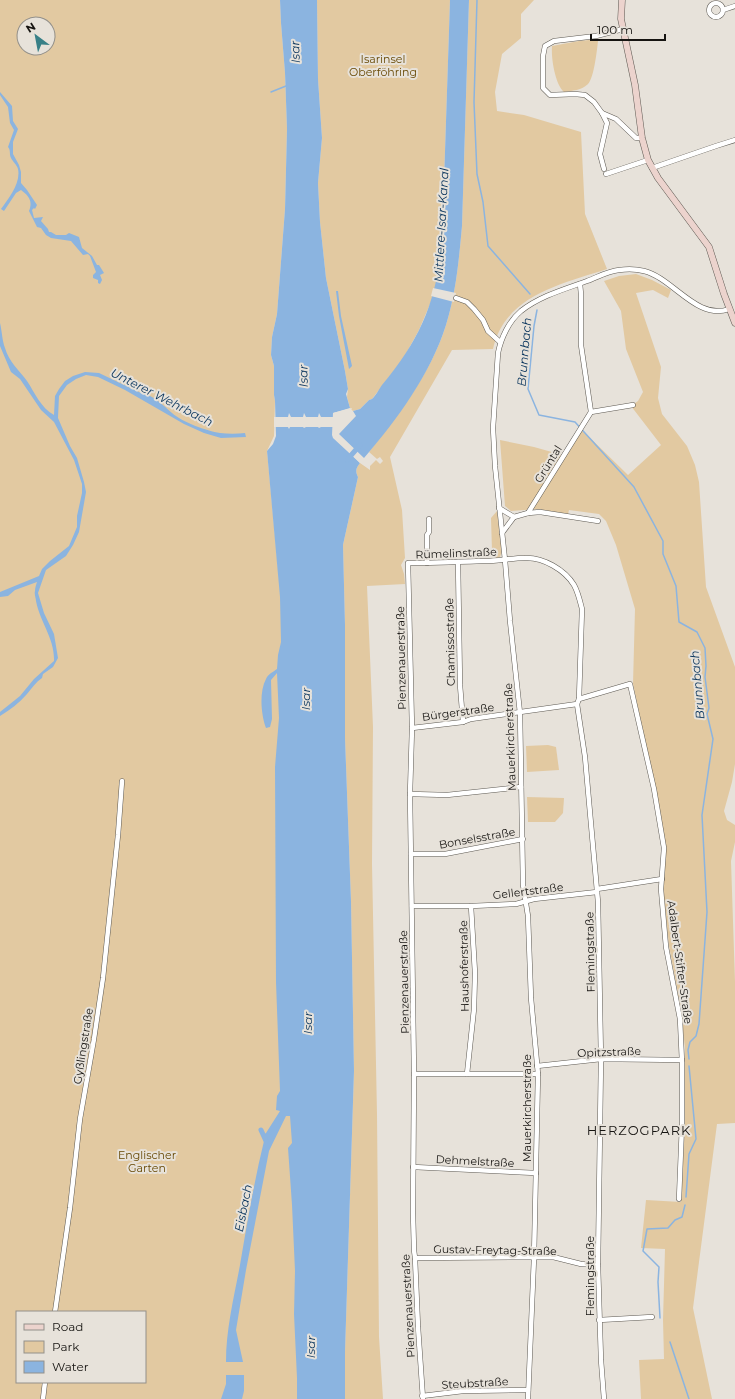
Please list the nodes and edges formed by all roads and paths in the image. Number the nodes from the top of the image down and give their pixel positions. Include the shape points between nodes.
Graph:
1 (622, 0) edge
2 (735, 6) edge
3 (723, 10) dead end
4 (622, 29) junction
5 (602, 113) junction
6 (642, 138) junction
7 (735, 140) edge
8 (648, 160) junction
9 (652, 168) junction
10 (580, 284) junction
11 (456, 298) dead end
12 (729, 309) junction
13 (735, 323) edge
14 (500, 342) junction
15 (633, 405) dead end
16 (591, 412) junction
17 (500, 508) junction
18 (528, 513) junction
19 (514, 517) junction
20 (429, 519) dead end
21 (598, 521) dead end
22 (502, 533) junction
23 (505, 560) junction
24 (458, 562) junction
25 (427, 563) junction
26 (408, 564) joint
27 (579, 698) junction
28 (577, 704) junction
29 (520, 713) junction
30 (463, 722) junction
31 (412, 728) junction
32 (122, 781) dead end
33 (521, 787) junction
34 (410, 794) junction
35 (523, 839) junction
36 (411, 854) junction
37 (662, 879) junction
38 (597, 891) junction
39 (526, 902) junction
40 (412, 906) junction
41 (471, 906) junction
42 (601, 1059) junction
43 (682, 1060) junction
44 (537, 1066) junction
45 (414, 1074) junction
46 (467, 1074) junction
47 (538, 1074) junction
48 (413, 1167) junction
49 (536, 1173) junction
50 (679, 1199) dead end
51 (415, 1258) junction
52 (534, 1258) junction
53 (598, 1264) junction
54 (55, 1311) edge
55 (652, 1317) dead end
56 (599, 1320) junction
57 (45, 1383) edge
58 (528, 1390) junction
59 (423, 1397) edge
60 (43, 1399) edge
61 (528, 1399) edge
62 (604, 1399) edge

1 - 4 main road
2 - 3 street
4 - 5 street via 596,36 554,41 545,46 542,56 543,88 546,92 585,95
4 - 6 main road via 635,85
5 - 6 street via 616,119 636,138
5 - 8 street via 607,123 600,154 605,172
6 - 8 main road
7 - 9 street
8 - 9 main road
9 - 12 main road via 709,247
10 - 12 street, Mauerkircherstraße via 618,270 636,269 661,278 687,299 706,309 718,312
10 - 14 street, Mauerkircherstraße via 543,298 521,311 513,319
10 - 16 street via 581,345
11 - 14 street via 467,302 474,309 488,331
12 - 13 main road
14 - 17 street, Mauerkircherstraße via 494,428
15 - 16 street
16 - 18 street, Grüntal
17 - 19 street
17 - 22 street, Mauerkircherstraße
18 - 19 street
18 - 21 street via 540,512
19 - 22 street
20 - 25 street
22 - 23 street, Mauerkircherstraße
23 - 24 street, Rümelinstraße
23 - 27 street, Flemingstraße via 525,558 547,563 558,569 574,585 582,609
23 - 29 street, Mauerkircherstraße
24 - 25 street, Rümelinstraße
24 - 30 street, Chamissostraße
25 - 26 street, Rümelinstraße
26 - 31 street, Pienzenauerstraße
27 - 28 street, Flemingstraße
27 - 37 street, Adalbert-Stifter-Straße via 630,684 654,789 664,848
28 - 29 street, Bürgerstraße
28 - 38 street, Flemingstraße via 585,757
29 - 30 street, Bürgerstraße
29 - 33 street, Mauerkircherstraße
30 - 31 street, Bürgerstraße
31 - 34 street, Pienzenauerstraße
32 - 54 street, Gyßlingstraße via 102,978 80,1119
33 - 34 street via 447,795
33 - 35 street, Mauerkircherstraße
34 - 36 street, Pienzenauerstraße
35 - 36 street, Bonselsstraße via 445,854
35 - 39 street, Mauerkircherstraße via 523,885
36 - 40 street, Pienzenauerstraße
37 - 38 street, Gellertstraße
37 - 43 street, Adalbert-Stifter-Straße via 666,947 679,1012
38 - 39 street, Gellertstraße
38 - 42 street, Flemingstraße
39 - 41 street, Gellertstraße
39 - 44 street, Mauerkircherstraße
40 - 41 street, Gellertstraße
40 - 45 street, Pienzenauerstraße
41 - 46 street, Haushoferstraße via 475,973
42 - 43 street, Opitzstraße
42 - 44 street, Opitzstraße
42 - 53 street, Flemingstraße
43 - 50 street, Adalbert-Stifter-Straße
44 - 47 street, Mauerkircherstraße
45 - 46 street
45 - 48 street, Pienzenauerstraße
46 - 47 street
47 - 49 street, Mauerkircherstraße
48 - 49 street, Dehmelstraße
48 - 51 street, Pienzenauerstraße
49 - 52 street, Mauerkircherstraße
51 - 52 street, Gustav-Freytag-Straße
51 - 59 street, Pienzenauerstraße
52 - 53 street, Gustav-Freytag-Straße via 553,1257 581,1264
52 - 58 street, Mauerkircherstraße
53 - 56 street, Flemingstraße
55 - 56 street
56 - 62 street, Flemingstraße
57 - 60 street
58 - 59 street, Steubstraße via 463,1391
58 - 61 street, Mauerkircherstraße

